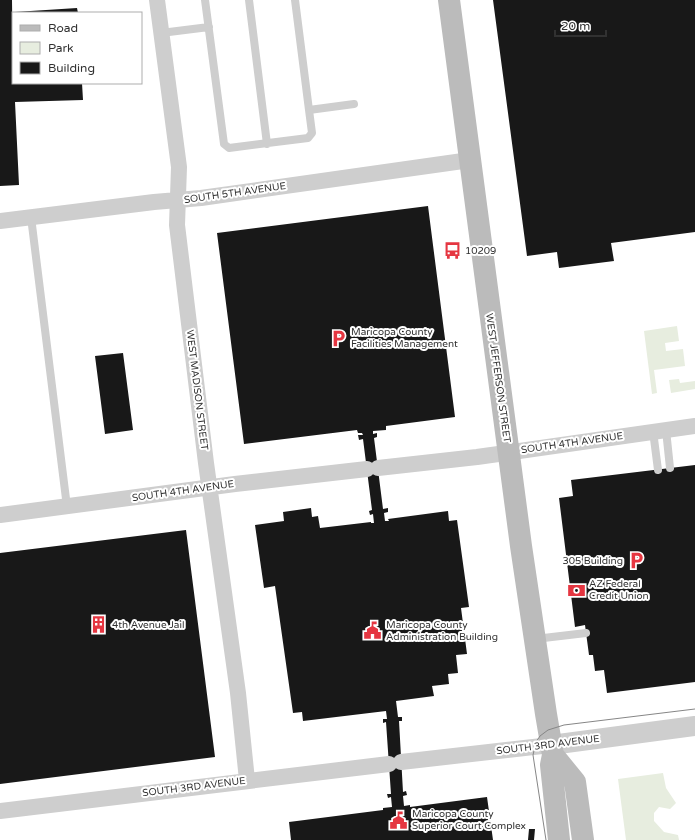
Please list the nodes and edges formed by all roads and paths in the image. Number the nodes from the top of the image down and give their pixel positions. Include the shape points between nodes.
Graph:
1 (157, 0) edge
2 (205, 0) edge
3 (249, 0) edge
4 (295, 0) edge
5 (449, 0) edge
6 (209, 26) junction
7 (161, 33) junction
8 (354, 104) dead end
9 (310, 110) junction
10 (267, 144) junction
11 (470, 160) junction
12 (178, 200) junction
13 (31, 217) junction
14 (0, 221) edge
15 (695, 426) edge
16 (659, 431) junction
17 (509, 452) junction
18 (670, 468) dead end
19 (658, 470) dead end
20 (210, 488) junction
21 (67, 507) junction
22 (0, 515) edge
23 (586, 633) dead end
24 (535, 639) junction
25 (695, 726) edge
26 (552, 750) junction
27 (247, 780) junction
28 (0, 811) edge
29 (559, 840) edge
30 (583, 840) edge

1 - 7 street, WEST MADISON STREET
2 - 6 lane
3 - 10 lane
4 - 9 lane
5 - 11 main road, WEST JEFFERSON STREET
6 - 7 lane
6 - 10 lane via 224,144 229,148
7 - 12 street, WEST MADISON STREET via 179,167
8 - 9 lane
9 - 10 lane via 312,133 308,138
11 - 12 street, SOUTH 5TH AVENUE
11 - 17 main road, WEST JEFFERSON STREET
12 - 13 street, SOUTH 5TH AVENUE
12 - 20 street, WEST MADISON STREET via 177,225
13 - 14 street, SOUTH 5TH AVENUE
13 - 21 lane
15 - 16 street, SOUTH 4TH AVENUE
16 - 17 street, SOUTH 4TH AVENUE
16 - 18 lane
16 - 19 lane
17 - 20 street, SOUTH 4TH AVENUE
17 - 24 main road, WEST JEFFERSON STREET
20 - 21 street, SOUTH 4TH AVENUE
20 - 27 street, WEST MADISON STREET via 238,693
21 - 22 street, SOUTH 4TH AVENUE
23 - 24 lane
24 - 26 main road, WEST JEFFERSON STREET
25 - 26 street, SOUTH 3RD AVENUE
26 - 27 street, SOUTH 3RD AVENUE via 395,763
26 - 29 main road, WEST JEFFERSON STREET via 551,765
26 - 30 main road, WEST JEFFERSON STREET via 575,782
27 - 28 street, SOUTH 3RD AVENUE

